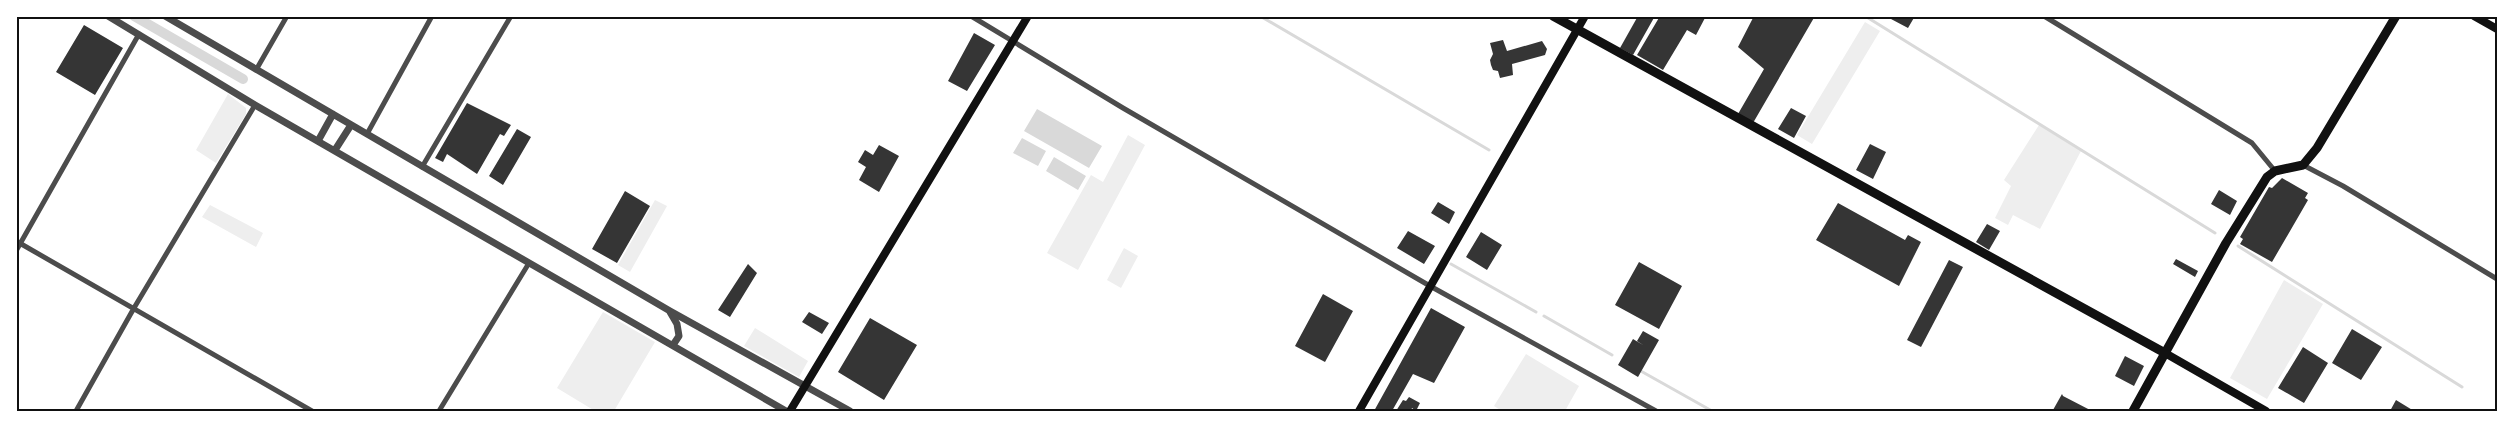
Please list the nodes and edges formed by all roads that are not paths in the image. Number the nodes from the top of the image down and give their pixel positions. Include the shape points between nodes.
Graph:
1 (108, 16) edge
2 (165, 16) edge
3 (287, 16) edge
4 (432, 16) edge
5 (511, 16) edge
6 (971, 16) edge
7 (1028, 16) edge
8 (1553, 16) edge
9 (1585, 16) edge
10 (2045, 16) edge
11 (2396, 16) edge
12 (2474, 16) edge
13 (2497, 29) edge
14 (1577, 30) junction
15 (138, 34) junction
16 (1014, 41) junction
17 (256, 70) junction
18 (255, 105) junction
19 (334, 114) junction
20 (351, 125) junction
21 (367, 134) junction
22 (318, 141) junction
23 (336, 150) junction
24 (2303, 165) junction
25 (422, 167) junction
26 (2275, 172) junction
27 (18, 242) edge
28 (16, 251) edge
29 (529, 263) junction
30 (2497, 279) edge
31 (1430, 286) junction
32 (134, 308) junction
33 (670, 311) junction
34 (672, 345) junction
35 (2165, 354) junction
36 (806, 386) junction
37 (76, 411) edge
38 (312, 411) edge
39 (439, 411) edge
40 (786, 411) edge
41 (790, 411) edge
42 (850, 411) edge
43 (1359, 411) edge
44 (1656, 411) edge
45 (2133, 411) edge
46 (2266, 411) edge

1 - 15 street
2 - 17 street
3 - 17 street
4 - 21 street
5 - 25 street
6 - 16 street
7 - 16 main road
8 - 14 main road
9 - 14 main road
10 - 26 street via 2252,143
11 - 24 main road via 2318,148
12 - 13 main road
14 - 31 main road
14 - 35 main road
15 - 18 street
15 - 27 street
16 - 31 street
16 - 36 main road
17 - 19 street
18 - 22 street
18 - 32 street
19 - 20 street
19 - 22 street
20 - 21 street
20 - 23 street
21 - 25 street
22 - 23 street
23 - 29 street
24 - 26 main road
24 - 30 street
25 - 33 street
26 - 35 main road via 2267,177 2226,244
27 - 28 street
27 - 32 street
29 - 34 street
29 - 39 street
31 - 43 main road
31 - 44 street
32 - 37 street
32 - 38 street
33 - 34 street via 679,336
33 - 36 street
34 - 40 street
35 - 45 main road
35 - 46 main road
36 - 41 main road
36 - 42 street

